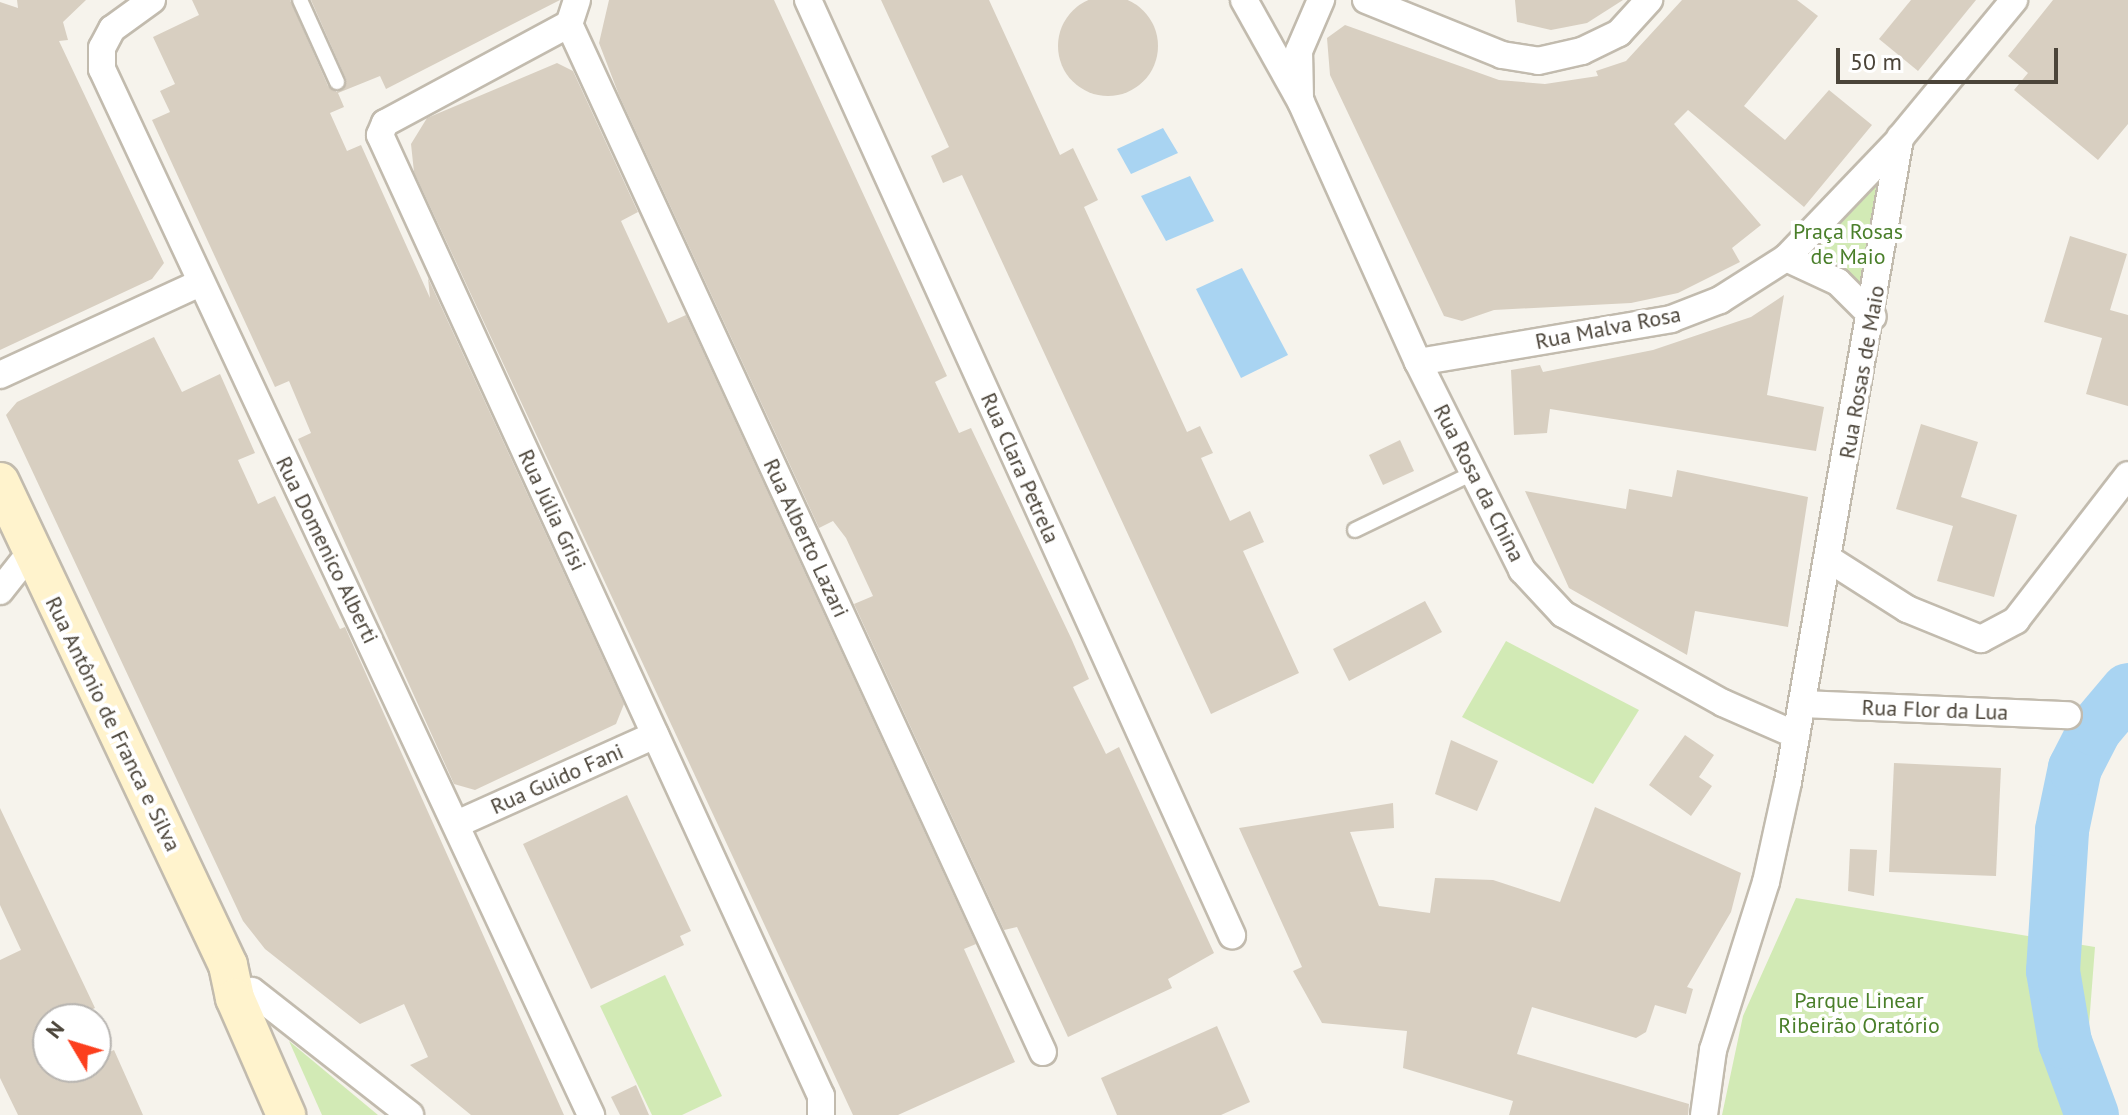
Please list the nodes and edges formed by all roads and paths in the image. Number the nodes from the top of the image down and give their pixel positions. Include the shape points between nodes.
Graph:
1 (152, 0) edge
2 (300, 0) edge
3 (808, 0) edge
4 (1244, 0) edge
5 (1321, 0) edge
6 (1366, 0) edge
7 (1649, 0) edge
8 (2014, 0) edge
9 (573, 12) edge
10 (337, 82) dead end
11 (1301, 102) junction
12 (1900, 138) junction
13 (1786, 258) junction
14 (198, 284) junction
15 (1873, 317) junction
16 (1418, 362) junction
17 (0, 375) edge
18 (1473, 473) junction
19 (2128, 475) edge
20 (0, 482) edge
21 (1355, 530) dead end
22 (30, 553) junction
23 (1827, 558) junction
24 (0, 591) edge
25 (1802, 704) junction
26 (2068, 715) dead end
27 (655, 735) junction
28 (1796, 735) junction
29 (459, 823) junction
30 (1232, 935) dead end
31 (238, 985) junction
32 (1043, 1052) dead end
33 (821, 1114) edge
34 (286, 1115) edge
35 (309, 1115) edge
36 (410, 1115) edge
37 (591, 1115) edge
38 (1704, 1115) edge

1 - 14 street, Rua Domenico Alberti via 112,29 102,48 102,69
2 - 10 lane
3 - 30 street, Rua Clara Petrela
4 - 11 street, Rua Rosa da China
5 - 11 street, Rua Rosa da China via 1299,51
6 - 7 street via 1502,55 1538,61 1582,51 1619,33
8 - 12 street
9 - 27 street, Rua Júlia Grisi via 385,123 380,135
9 - 32 street, Rua Alberto Lazari
11 - 16 street, Rua Rosa da China
12 - 13 street, Rua Malva Rosa
12 - 15 street, Rua Rosas de Maio
13 - 15 street via 1838,282
13 - 16 street, Rua Malva Rosa via 1720,300 1671,319
14 - 17 street
14 - 29 street, Rua Domenico Alberti
15 - 23 street, Rua Rosas de Maio
16 - 18 street, Rua Rosa da China
18 - 21 lane
18 - 28 street, Rua Rosa da China via 1522,570 1563,614 1723,703
19 - 23 street via 2016,620 1981,639 1907,609
20 - 22 main road, Rua Antônio de Franca e Silva
22 - 24 street
22 - 31 main road, Rua Antônio de Franca e Silva
23 - 25 street, Rua Rosas de Maio
25 - 26 street, Rua Flor da Lua
25 - 28 street, Rua Rosas de Maio
27 - 29 street, Rua Guido Fani
27 - 33 street, Rua Júlia Grisi via 821,1096
28 - 38 street, Rua Rosas de Maio via 1766,882 1713,1050
29 - 37 street, Rua Domenico Alberti
31 - 34 main road, Rua Antônio de Franca e Silva
31 - 35 main road, Rua Antônio de Franca e Silva
31 - 36 street

